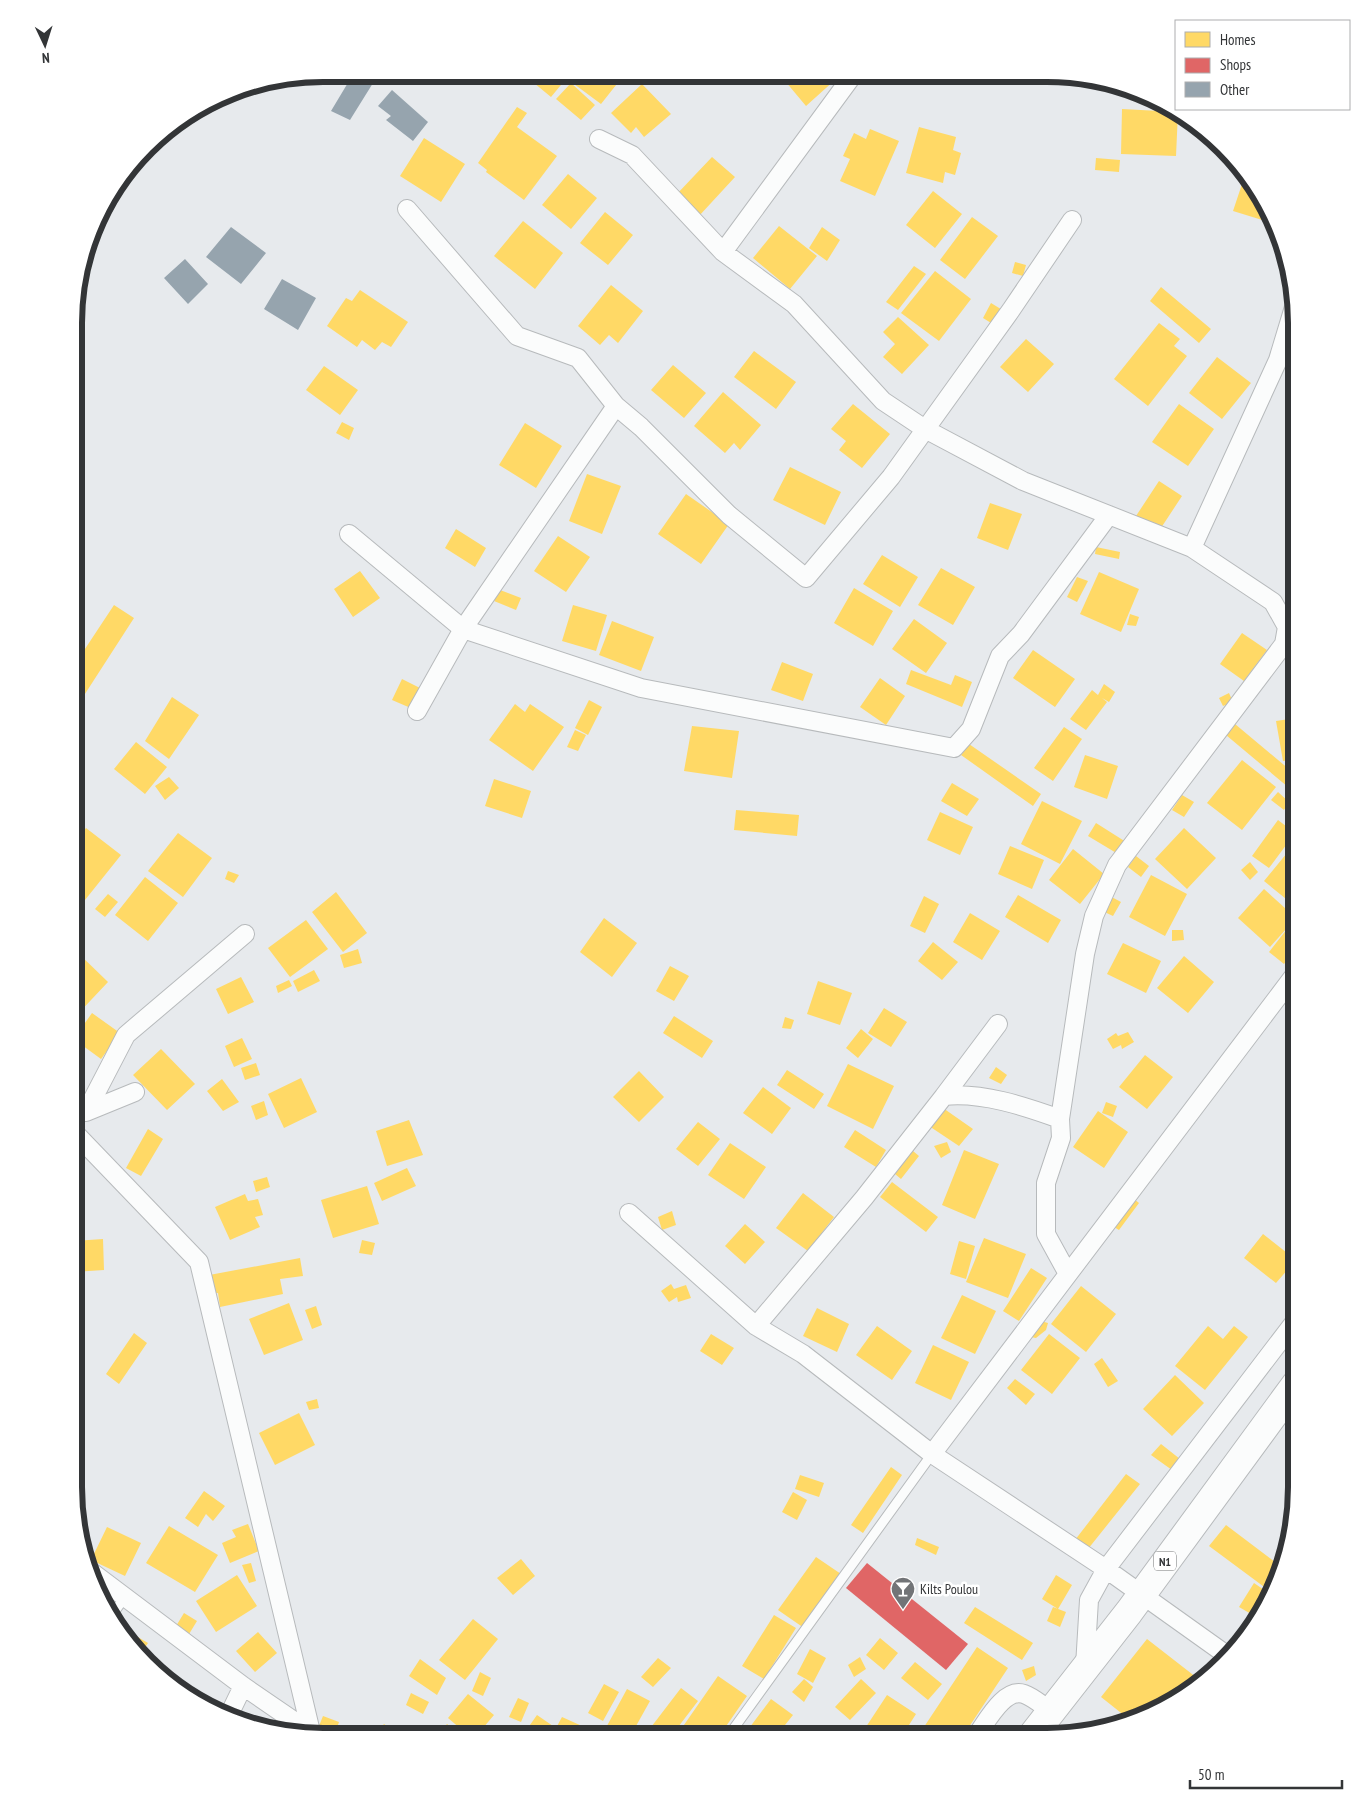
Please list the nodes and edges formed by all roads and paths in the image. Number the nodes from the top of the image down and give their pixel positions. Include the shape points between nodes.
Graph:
1 (848, 82) edge
2 (599, 139) dead end
3 (407, 209) dead end
4 (1072, 220) dead end
5 (723, 252) junction
6 (1288, 327) edge
7 (616, 406) junction
8 (925, 430) junction
9 (1109, 515) junction
10 (348, 534) dead end
11 (1192, 548) junction
12 (464, 629) junction
13 (1288, 632) edge
14 (1288, 646) edge
15 (417, 711) dead end
16 (245, 934) dead end
17 (1288, 984) edge
18 (998, 1024) dead end
19 (135, 1092) dead end
20 (944, 1096) junction
21 (82, 1108) edge
22 (82, 1110) edge
23 (1060, 1119) junction
24 (82, 1140) edge
25 (629, 1213) dead end
26 (1068, 1274) junction
27 (756, 1326) junction
28 (1288, 1330) edge
29 (1288, 1395) edge
30 (932, 1454) junction
31 (1106, 1569) junction
32 (101, 1578) edge
33 (1141, 1594) junction
34 (125, 1597) junction
35 (116, 1609) edge
36 (1222, 1652) edge
37 (1085, 1666) junction
38 (243, 1686) junction
39 (232, 1709) edge
40 (1051, 1711) junction
41 (302, 1726) edge
42 (311, 1727) edge
43 (734, 1728) edge
44 (982, 1728) edge
45 (1038, 1728) edge

1 - 5 street
2 - 5 street via 632,155
3 - 7 street via 517,336 578,358
4 - 8 street
5 - 8 street via 794,304 883,401
6 - 11 street via 1278,360
7 - 8 street via 729,516 806,578 891,477
7 - 12 street
8 - 9 street via 1022,481
9 - 11 street
9 - 12 street via 1021,634 1000,656 971,729 954,748 641,688
10 - 12 street
11 - 13 street via 1272,602
12 - 15 street
14 - 23 street via 1117,865 1094,916 1085,954
16 - 21 street via 126,1035
17 - 26 street
18 - 20 street
19 - 22 street
20 - 23 street via 958,1095 1024,1106
20 - 27 street via 864,1198
23 - 26 street via 1061,1138 1046,1184 1046,1234
24 - 42 street via 199,1262
25 - 27 street
26 - 30 street
27 - 30 street via 803,1354
28 - 31 street
29 - 33 highway, N1
30 - 31 street
30 - 43 lane
31 - 33 street
31 - 37 street via 1089,1600
32 - 34 street
33 - 36 street
33 - 37 highway, N1
34 - 35 lane
34 - 38 street
37 - 40 highway, N1
38 - 39 street
38 - 41 street
40 - 44 street via 1024,1693 1015,1693 1005,1696
40 - 45 highway, N1

